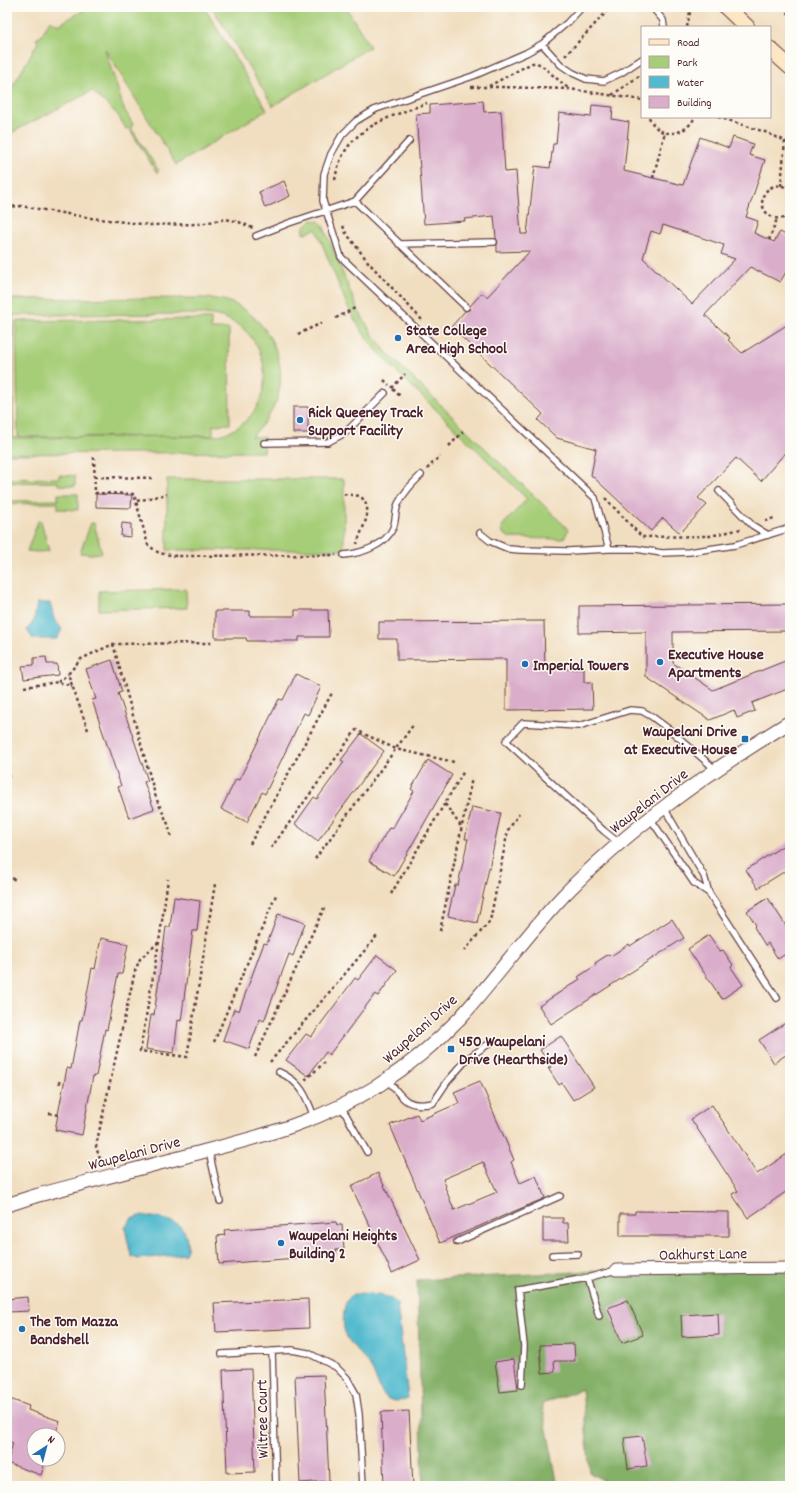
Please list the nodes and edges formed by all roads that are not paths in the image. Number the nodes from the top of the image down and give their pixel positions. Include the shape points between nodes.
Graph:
1 (582, 7) edge
2 (652, 7) edge
3 (726, 7) edge
4 (664, 26) edge
5 (746, 26) edge
6 (542, 44) junction
7 (771, 50) edge
8 (641, 60) edge
9 (790, 67) edge
10 (410, 141) dead end
11 (355, 201) junction
12 (326, 210) junction
13 (256, 236) dead end
14 (494, 242) dead end
15 (399, 244) junction
16 (466, 307) dead end
17 (385, 393) dead end
18 (264, 443) dead end
19 (421, 475) dead end
20 (719, 491) dead end
21 (790, 528) edge
22 (480, 533) dead end
23 (768, 535) junction
24 (609, 548) junction
25 (344, 555) road end
26 (790, 722) edge
27 (717, 770) junction
28 (664, 807) junction
29 (650, 818) junction
30 (620, 843) junction
31 (709, 893) junction
32 (777, 998) dead end
33 (493, 1041) dead end
34 (279, 1072) dead end
35 (387, 1079) junction
36 (341, 1106) junction
37 (315, 1118) junction
38 (209, 1150) junction
39 (367, 1152) dead end
40 (560, 1196) dead end
41 (220, 1201) dead end
42 (7, 1205) edge
43 (457, 1242) dead end
44 (578, 1254) dead end
45 (552, 1255) dead end
46 (790, 1268) edge
47 (616, 1270) joint
48 (587, 1278) junction
49 (599, 1316) dead end
50 (272, 1351) junction
51 (222, 1354) dead end
52 (522, 1384) dead end
53 (276, 1486) edge
54 (363, 1486) edge

1 - 6 lane
2 - 4 lane via 663,20
3 - 5 main road
6 - 8 lane via 561,65 586,79 604,81
6 - 12 lane via 473,76 376,109 356,121 347,128 335,145 324,174 323,201
7 - 9 main road
10 - 11 lane
11 - 12 lane
11 - 15 lane
12 - 13 lane
12 - 24 lane via 341,258 595,498
14 - 15 lane
15 - 16 lane
17 - 18 lane via 345,433 328,442
19 - 25 lane via 402,497 394,527 385,539 376,547
20 - 23 lane via 752,525
21 - 23 lane
22 - 24 lane via 490,541 509,549 568,551
23 - 24 lane via 735,545 689,552 662,553
26 - 27 street, Waupelani Drive
27 - 28 street, Waupelani Drive
27 - 30 lane via 642,711 630,710 579,726 523,723 506,741
28 - 29 street, Waupelani Drive
28 - 31 lane via 704,876
29 - 30 street, Waupelani Drive
29 - 31 lane via 691,879
30 - 35 street, Waupelani Drive via 550,910 458,1019 426,1049
31 - 32 lane
33 - 35 lane via 468,1058 433,1103 421,1106 404,1101
34 - 37 lane via 300,1086
35 - 36 street, Waupelani Drive
36 - 37 street, Waupelani Drive
36 - 39 lane
37 - 38 street, Waupelani Drive via 269,1134
38 - 41 lane
38 - 42 street, Waupelani Drive
40 - 43 lane
44 - 45 lane
46 - 47 street, Oakhurst Lane
47 - 48 lane
48 - 49 lane
48 - 52 lane via 518,1290 524,1346
50 - 51 lane
50 - 53 lane, Wiltree Court
50 - 54 lane via 292,1350 308,1353 336,1367 347,1378 356,1394 359,1414

